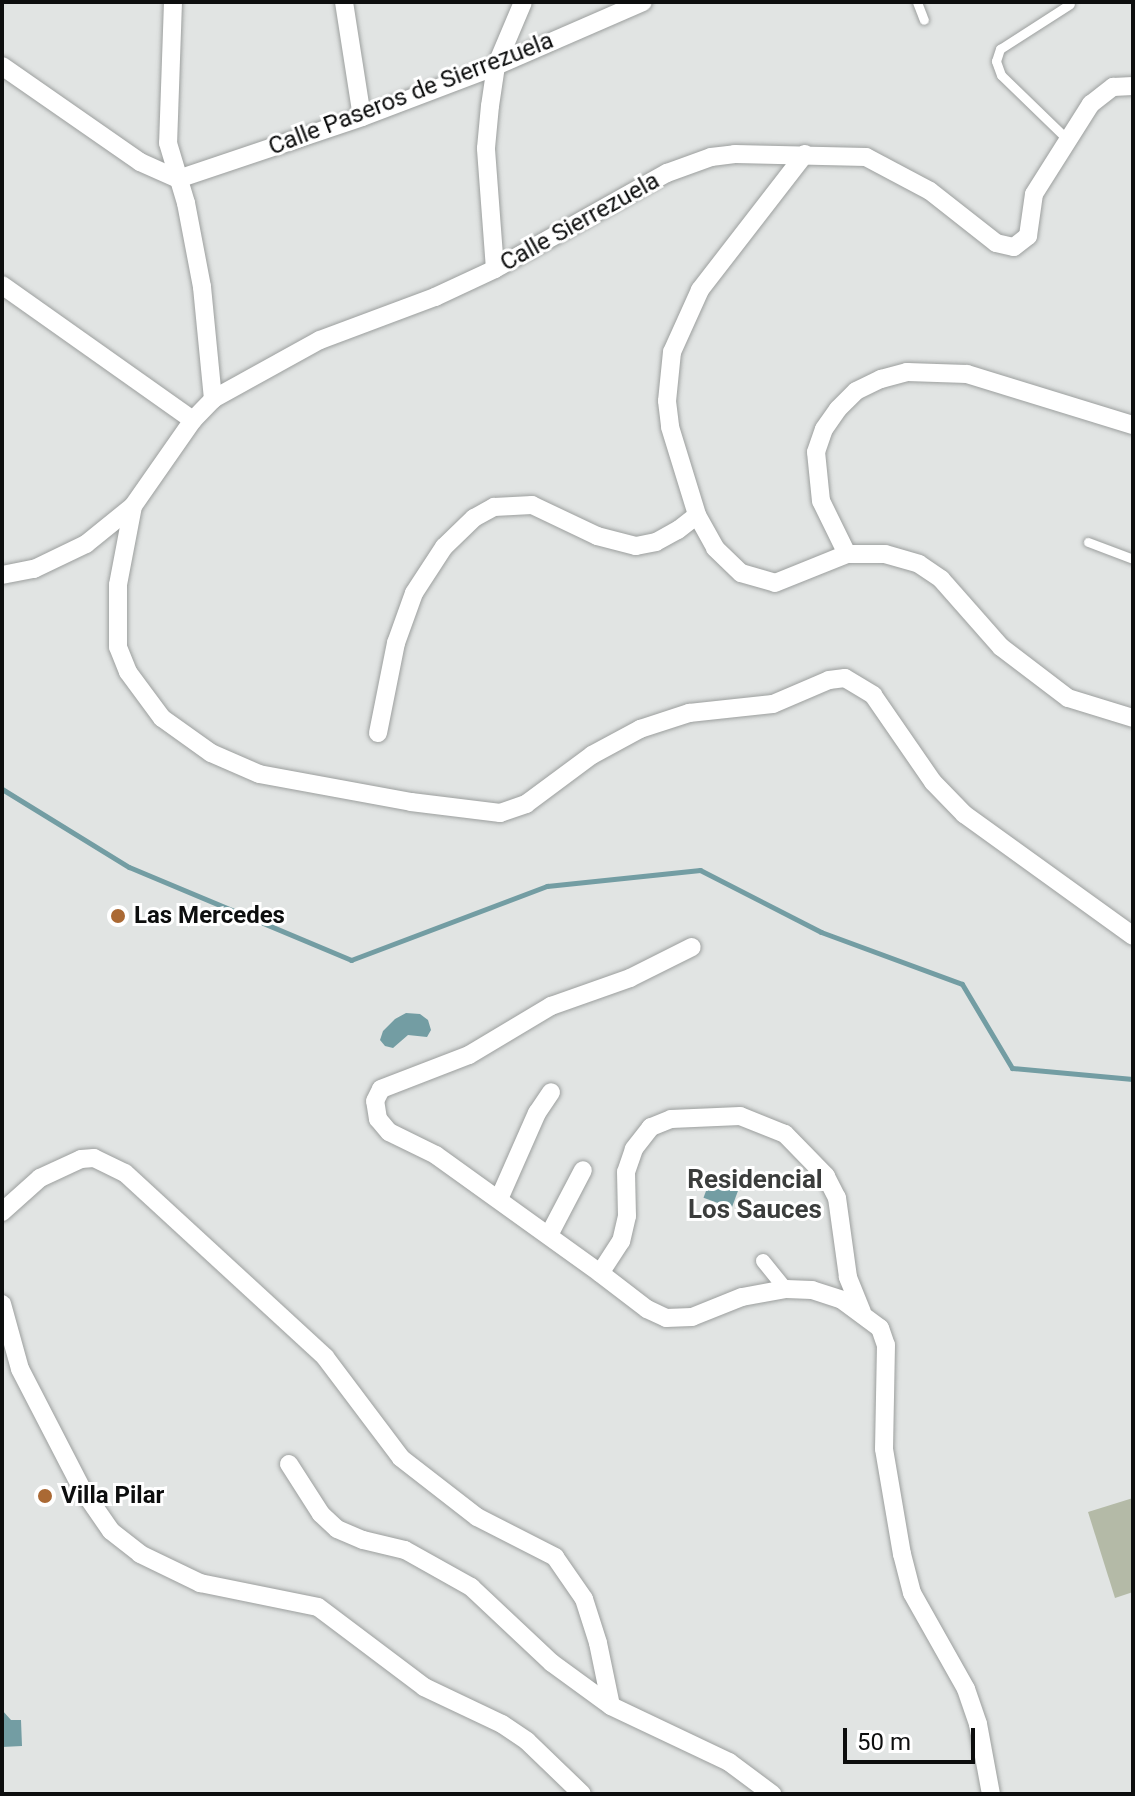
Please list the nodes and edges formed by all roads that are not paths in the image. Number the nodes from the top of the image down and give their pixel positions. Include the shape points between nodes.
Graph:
1 (173, 2) edge
2 (344, 2) edge
3 (523, 2) edge
4 (643, 2) edge
5 (917, 2) edge
6 (1070, 4) edge
7 (924, 20) dead end
8 (2, 66) edge
9 (496, 66) junction
10 (1133, 86) edge
11 (362, 117) junction
12 (1071, 142) junction
13 (805, 154) junction
14 (178, 179) junction
15 (495, 269) junction
16 (2, 285) edge
17 (213, 399) junction
18 (193, 420) junction
19 (1133, 425) edge
20 (133, 506) junction
21 (697, 515) junction
22 (1088, 542) dead end
23 (847, 554) junction
24 (1133, 559) edge
25 (2, 575) edge
26 (1133, 718) edge
27 (378, 733) dead end
28 (1133, 936) edge
29 (692, 947) dead end
30 (551, 1092) dead end
31 (583, 1170) dead end
32 (499, 1199) junction
33 (2, 1212) edge
34 (549, 1235) junction
35 (763, 1261) dead end
36 (600, 1273) junction
37 (786, 1289) junction
38 (2, 1304) edge
39 (862, 1312) junction
40 (289, 1464) dead end
41 (611, 1706) junction
42 (582, 1794) edge
43 (772, 1794) edge
44 (991, 1794) edge

1 - 14 street via 168,143
2 - 11 street
3 - 9 street
4 - 9 street, Calle Paseros de Sierrezuela
5 - 7 lane
6 - 12 lane via 1000,49 996,61 1001,75
8 - 14 street via 140,162
9 - 11 street, Calle Paseros de Sierrezuela
9 - 15 street via 486,148
10 - 12 street, Calle Sierrezuela via 1102,93
11 - 14 street, Calle Paseros de Sierrezuela
12 - 13 street, Calle Sierrezuela via 1034,194 1028,236 1014,247 996,243 930,191 884,165 849,155
13 - 15 street, Calle Sierrezuela via 735,154 690,164
13 - 21 street via 700,290 672,352 670,427
14 - 17 street via 202,287
15 - 17 street, Calle Sierrezuela via 320,340
16 - 18 street
17 - 18 street, Calle Sierrezuela
18 - 20 street, Calle Sierrezuela
19 - 23 street via 967,374 907,372 881,379 856,391 838,409 816,452 821,501
20 - 25 street, Calle Sierrezuela via 86,544 34,569
20 - 28 street via 118,585 118,647 128,672 162,718 211,753 259,774 500,813 526,804 592,755 652,724 689,713 773,704 845,678 873,695 933,782 964,814
21 - 23 street via 727,563 758,580 775,583
21 - 27 street via 656,542 636,546 597,536 532,505 494,507 474,518 444,547 414,593 396,643
22 - 24 lane
23 - 26 street via 885,554 919,564 941,579 1001,647 1068,698
29 - 32 street via 630,978 551,1006 469,1055 381,1089 375,1101 378,1119 389,1132 436,1155
30 - 32 street
31 - 34 street
32 - 34 street
33 - 41 street via 40,1178 81,1159 94,1158 125,1173 325,1357 401,1458 477,1517 555,1557 584,1599
34 - 36 street
35 - 37 street
36 - 37 street via 666,1318 692,1317 742,1297
36 - 39 street via 621,1241 627,1216 626,1172 634,1149 651,1127 671,1119 740,1116 785,1134 826,1176 837,1198 848,1277
37 - 39 street via 812,1290
38 - 42 street via 20,1369 74,1475 111,1531 140,1554 200,1583 318,1607 424,1687 527,1741
39 - 44 street via 880,1328 886,1345 884,1449 912,1593 966,1689
40 - 41 street via 337,1529 405,1550 471,1587 552,1663
41 - 43 street via 729,1762

